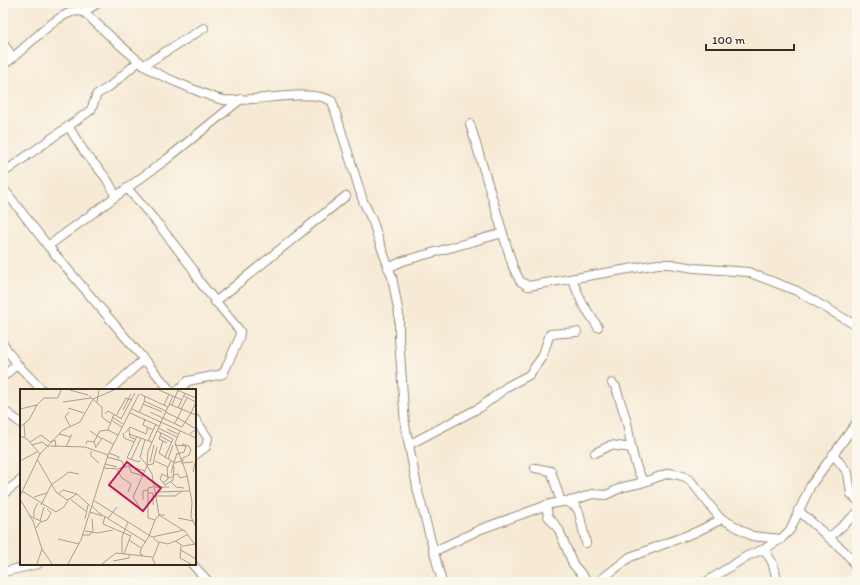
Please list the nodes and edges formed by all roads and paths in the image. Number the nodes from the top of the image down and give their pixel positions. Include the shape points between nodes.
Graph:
1 (98, 3) edge
2 (84, 12) junction
3 (204, 28) dead end
4 (3, 43) edge
5 (13, 58) junction
6 (142, 63) junction
7 (3, 65) edge
8 (241, 99) junction
9 (470, 124) dead end
10 (69, 127) junction
11 (3, 173) edge
12 (3, 188) edge
13 (127, 188) junction
14 (115, 196) junction
15 (346, 196) dead end
16 (503, 232) junction
17 (48, 246) junction
18 (388, 268) junction
19 (572, 279) junction
20 (215, 302) junction
21 (857, 326) edge
22 (598, 327) dead end
23 (577, 332) dead end
24 (3, 344) edge
25 (143, 360) junction
26 (17, 364) junction
27 (3, 377) edge
28 (612, 383) dead end
29 (41, 389) edge
30 (111, 389) edge
31 (169, 389) edge
32 (179, 389) edge
33 (3, 410) edge
34 (196, 420) edge
35 (20, 422) edge
36 (857, 422) edge
37 (410, 444) junction
38 (631, 448) junction
39 (595, 453) dead end
40 (196, 454) edge
41 (833, 454) junction
42 (535, 468) dead end
43 (20, 481) edge
44 (644, 482) junction
45 (3, 494) edge
46 (857, 500) edge
47 (563, 501) junction
48 (546, 505) junction
49 (798, 510) junction
50 (857, 513) edge
51 (722, 519) junction
52 (830, 538) junction
53 (781, 539) junction
54 (586, 543) dead end
55 (764, 549) junction
56 (435, 551) junction
57 (34, 565) edge
58 (193, 565) edge
59 (3, 572) edge
60 (857, 572) edge
61 (209, 582) edge
62 (442, 582) edge
63 (588, 582) edge
64 (598, 582) edge
65 (706, 582) edge
66 (778, 582) edge

1 - 2 street
2 - 5 street via 72,12 55,21
2 - 6 street
3 - 6 street
4 - 5 street
5 - 7 street
6 - 8 street via 168,79 208,96 225,100
6 - 10 street via 97,94 92,110
8 - 13 street
8 - 18 street via 313,94 325,96 332,101 363,201 373,222
9 - 16 street
10 - 11 street
10 - 14 street via 87,155 102,171
12 - 17 street
13 - 14 street
13 - 20 street via 193,269 199,282
14 - 17 street
15 - 20 street
16 - 18 street via 403,261
16 - 19 street via 513,267 522,284 535,286
17 - 25 street
18 - 37 street via 399,314 405,425
19 - 21 street via 670,264 748,272 797,291
19 - 22 street via 582,303
20 - 32 street via 240,331 231,360 223,374 188,381
23 - 37 street via 550,334 542,357 529,375 508,386 481,407
24 - 26 street
25 - 30 street
25 - 31 street
26 - 27 street
26 - 29 street
28 - 38 street via 616,387 626,419
33 - 35 street
34 - 40 street via 208,438 206,447
36 - 41 street
37 - 56 street via 418,492
38 - 39 street via 607,446
38 - 44 street via 638,474
41 - 46 street via 848,473 851,494
41 - 49 street via 811,485
42 - 47 street via 551,472
43 - 45 street
44 - 47 street via 623,487 606,495 592,494 576,500
44 - 51 street via 669,473 684,476
47 - 48 street
47 - 54 street via 576,507 579,512
48 - 56 street via 481,529
48 - 63 street via 548,516 559,530 573,564
49 - 52 street
49 - 53 street via 790,530
50 - 52 street
51 - 53 street via 752,536
51 - 64 street via 696,532 630,557
52 - 60 street via 852,560
53 - 55 street
55 - 65 street via 747,556
55 - 66 street via 772,562
56 - 62 street
57 - 59 street
58 - 61 street

